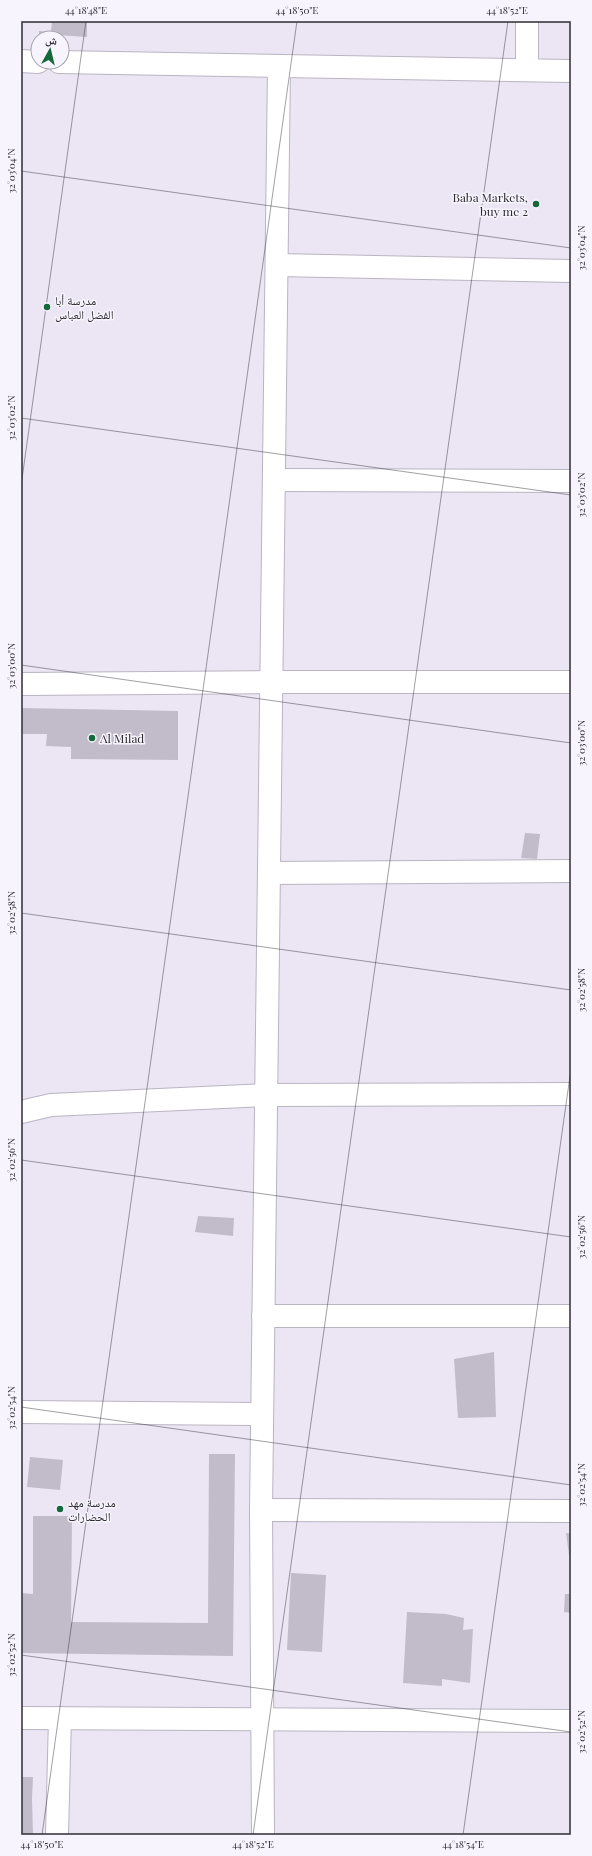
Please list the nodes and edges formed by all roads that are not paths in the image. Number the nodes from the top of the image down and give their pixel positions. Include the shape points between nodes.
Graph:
1 (527, 21) edge
2 (70, 62) edge
3 (279, 66) junction
4 (527, 70) junction
5 (571, 71) edge
6 (277, 265) junction
7 (571, 271) edge
8 (274, 480) junction
9 (571, 481) edge
10 (272, 682) junction
11 (571, 682) edge
12 (21, 684) edge
13 (571, 871) edge
14 (269, 873) junction
15 (571, 1094) edge
16 (266, 1095) junction
17 (21, 1112) edge
18 (263, 1316) junction
19 (571, 1316) edge
20 (21, 1412) edge
21 (262, 1414) junction
22 (261, 1510) junction
23 (571, 1510) edge
24 (21, 1718) edge
25 (60, 1718) junction
26 (262, 1720) junction
27 (571, 1721) edge
28 (57, 1835) edge
29 (263, 1835) edge

1 - 4 street
2 - 3 street
3 - 4 street
3 - 6 street
4 - 5 street
6 - 7 street
6 - 8 street
8 - 9 street
8 - 10 street
10 - 11 street
10 - 12 street
10 - 14 street
13 - 14 street
14 - 16 street
15 - 16 street
16 - 17 street via 51,1105
16 - 18 street
18 - 19 street
18 - 21 street
20 - 21 street
21 - 22 street
22 - 23 street
22 - 26 street
24 - 25 street
25 - 26 street
25 - 28 street
26 - 27 street
26 - 29 street

